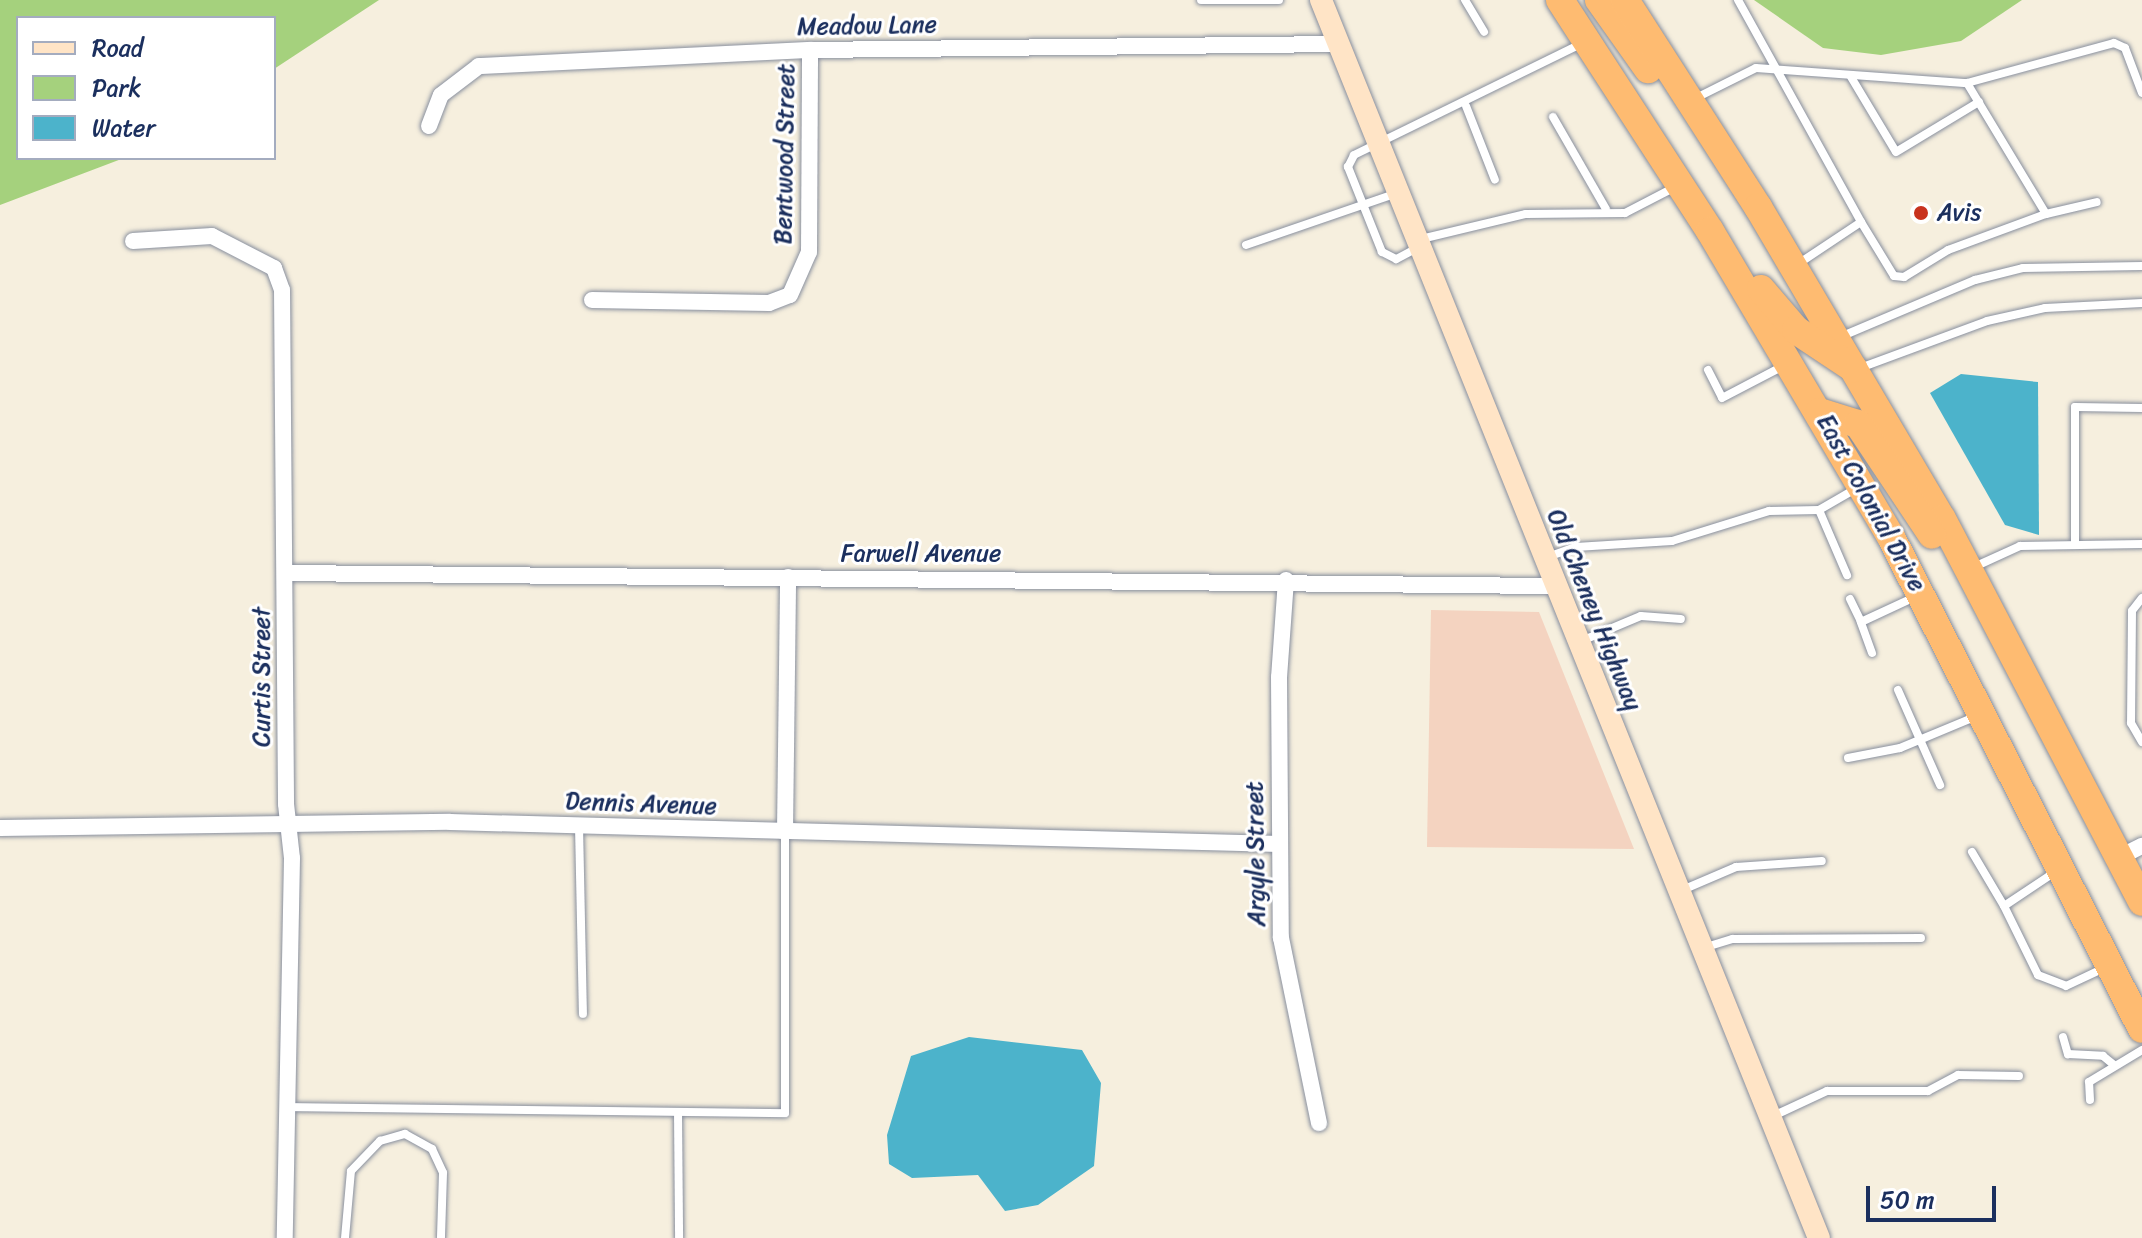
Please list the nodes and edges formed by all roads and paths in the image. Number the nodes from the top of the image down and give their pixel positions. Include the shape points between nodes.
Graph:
1 (1201, 0) edge
2 (1279, 0) edge
3 (1321, 0) edge
4 (1465, 0) edge
5 (1560, 0) edge
6 (1599, 0) edge
7 (1625, 0) edge
8 (1738, 0) edge
9 (1484, 32) dead end
10 (1587, 41) junction
11 (1337, 44) junction
12 (810, 50) junction
13 (1774, 69) junction
14 (1851, 77) junction
15 (1967, 83) junction
16 (1685, 93) junction
17 (2142, 93) edge
18 (1979, 102) junction
19 (1466, 106) junction
20 (1553, 117) dead end
21 (429, 126) dead end
22 (1377, 143) junction
23 (1495, 180) dead end
24 (1680, 183) junction
25 (1397, 193) junction
26 (2097, 202) dead end
27 (1363, 206) junction
28 (1606, 209) junction
29 (2046, 214) junction
30 (1861, 222) junction
31 (1710, 231) junction
32 (133, 241) dead end
33 (1418, 243) junction
34 (1246, 245) dead end
35 (1794, 266) junction
36 (2142, 266) edge
37 (592, 300) dead end
38 (2142, 303) edge
39 (1837, 338) junction
40 (1790, 362) junction
41 (1855, 369) junction
42 (1708, 370) dead end
43 (2142, 408) edge
44 (1819, 412) junction
45 (1861, 486) junction
46 (1819, 510) junction
47 (2075, 542) junction
48 (2142, 544) edge
49 (1545, 558) junction
50 (1966, 563) junction
51 (286, 573) junction
52 (1847, 575) dead end
53 (788, 577) junction
54 (1286, 580) junction
55 (1556, 586) junction
56 (1921, 593) junction
57 (2142, 598) edge
58 (1850, 599) dead end
59 (1681, 619) dead end
60 (1861, 622) junction
61 (1579, 642) junction
62 (1872, 653) dead end
63 (1898, 690) dead end
64 (1985, 712) junction
65 (1921, 739) junction
66 (2142, 742) edge
67 (1848, 758) dead end
68 (1940, 785) dead end
69 (579, 826) junction
70 (0, 828) edge
71 (289, 830) junction
72 (785, 832) junction
73 (1280, 844) junction
74 (2131, 851) edge
75 (1972, 852) dead end
76 (1822, 861) dead end
77 (2064, 866) junction
78 (1679, 892) junction
79 (2142, 902) edge
80 (2004, 906) junction
81 (2086, 910) junction
82 (1921, 938) dead end
83 (1702, 948) junction
84 (2111, 963) junction
85 (2142, 985) edge
86 (583, 1014) dead end
87 (2142, 1029) edge
88 (2063, 1037) dead end
89 (2142, 1050) edge
90 (2114, 1065) junction
91 (2019, 1076) dead end
92 (2090, 1100) dead end
93 (287, 1107) junction
94 (678, 1112) junction
95 (1770, 1118) junction
96 (1319, 1123) dead end
97 (285, 1238) edge
98 (345, 1238) edge
99 (441, 1238) edge
100 (679, 1238) edge
101 (1819, 1238) edge

1 - 2 lane
3 - 11 street, Old Cheney Highway
4 - 9 lane
5 - 10 highway, East Colonial Drive
6 - 16 highway via 1659,84
7 - 16 highway
8 - 13 lane
10 - 19 lane
10 - 24 highway, East Colonial Drive
11 - 12 street, Meadow Lane
11 - 22 street, Old Cheney Highway
12 - 21 street, Meadow Lane via 479,66 441,95
12 - 37 street, Bentwood Street via 809,252 790,295 769,303
13 - 14 lane
13 - 16 lane via 1756,68
13 - 30 lane
14 - 15 lane
14 - 18 lane via 1896,152
15 - 17 lane via 2114,43 2125,48
15 - 18 lane
16 - 35 highway
18 - 29 lane
19 - 22 lane
19 - 23 lane
20 - 28 lane
22 - 25 street, Old Cheney Highway
22 - 27 lane via 1354,155 1348,167
24 - 28 lane via 1625,213
24 - 31 highway, East Colonial Drive
25 - 27 lane
25 - 33 street, Old Cheney Highway
26 - 29 lane
27 - 33 lane via 1382,252 1396,259
27 - 34 lane
28 - 33 lane via 1526,214
29 - 30 lane via 1948,250 1904,277 1894,276
30 - 35 lane
31 - 40 highway, East Colonial Drive
31 - 41 highway via 1796,330
32 - 51 street, Curtis Street via 212,236 274,268 288,350
33 - 49 street, Old Cheney Highway
35 - 39 highway
36 - 39 lane via 2011,271
38 - 41 lane via 2070,305 1987,321
39 - 41 highway
40 - 42 lane via 1722,398
40 - 44 highway, East Colonial Drive
41 - 50 highway
43 - 47 lane via 2075,407
44 - 45 highway, East Colonial Drive
44 - 50 highway via 1858,424 1943,553
45 - 46 lane
45 - 56 highway, East Colonial Drive
46 - 49 lane via 1769,511 1672,541 1576,547
46 - 52 lane
47 - 48 lane
47 - 50 lane via 2020,546
49 - 55 street, Old Cheney Highway
50 - 74 highway
51 - 53 street, Farwell Avenue
51 - 71 street, Curtis Street
53 - 54 street, Farwell Avenue
53 - 72 street
54 - 55 street, Farwell Avenue
54 - 73 street, Argyle Street
55 - 61 street, Old Cheney Highway
56 - 60 lane
56 - 64 highway, East Colonial Drive
57 - 66 lane via 2132,611 2131,723
58 - 60 lane
59 - 61 lane via 1641,616
60 - 62 lane
61 - 78 street, Old Cheney Highway
63 - 65 lane
64 - 65 lane
64 - 77 highway, East Colonial Drive
65 - 67 lane
65 - 68 lane
69 - 71 street, Dennis Avenue
69 - 72 street, Dennis Avenue
69 - 86 lane
70 - 71 street, Dennis Avenue
71 - 93 street, Curtis Street
72 - 73 street, Dennis Avenue
72 - 94 lane via 785,1113
73 - 96 street, Argyle Street via 1281,938
74 - 79 highway
75 - 80 lane
76 - 78 lane via 1736,867
77 - 80 lane
77 - 81 highway, East Colonial Drive
78 - 83 street, Old Cheney Highway
80 - 84 lane via 2038,975 2066,986
81 - 84 highway, East Colonial Drive
81 - 85 highway
82 - 83 lane via 1733,939
83 - 95 street, Old Cheney Highway
84 - 87 highway, East Colonial Drive
88 - 90 lane via 2068,1054 2103,1056
89 - 90 lane
90 - 92 lane via 2111,1076 2089,1082
91 - 95 lane via 1958,1075 1928,1091 1827,1091
93 - 94 lane
93 - 97 street, Curtis Street
94 - 100 lane
95 - 101 street, Old Cheney Highway
98 - 99 lane via 351,1171 380,1141 405,1134 432,1149 443,1173

